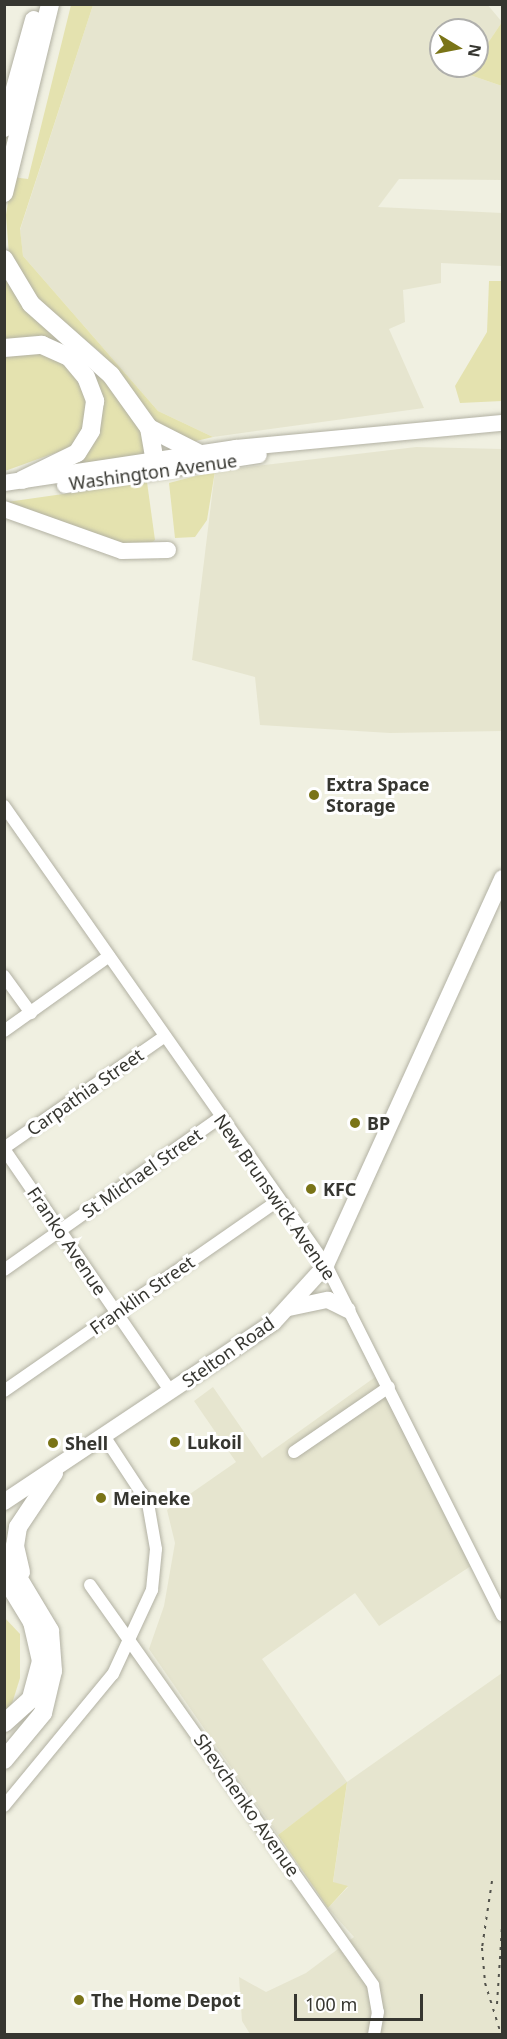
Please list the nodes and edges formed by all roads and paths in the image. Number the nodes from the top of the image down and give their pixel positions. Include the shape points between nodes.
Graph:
1 (38, 4) edge
2 (50, 4) edge
3 (4, 128) edge
4 (4, 193) edge
5 (4, 259) edge
6 (4, 348) edge
7 (502, 423) edge
8 (148, 428) junction
9 (300, 444) junction
10 (202, 455) junction
11 (155, 461) junction
12 (13, 481) edge
13 (4, 493) edge
14 (4, 509) edge
15 (168, 550) dead end
16 (4, 806) edge
17 (502, 878) edge
18 (109, 957) junction
19 (4, 976) edge
20 (31, 1012) junction
21 (4, 1031) edge
22 (165, 1036) junction
23 (221, 1118) junction
24 (4, 1149) edge
25 (279, 1200) junction
26 (59, 1230) junction
27 (326, 1265) junction
28 (4, 1270) edge
29 (288, 1308) junction
30 (348, 1310) junction
31 (116, 1313) junction
32 (389, 1387) junction
33 (4, 1391) edge
34 (171, 1392) junction
35 (104, 1436) junction
36 (294, 1452) dead end
37 (54, 1473) junction
38 (4, 1502) edge
39 (4, 1554) edge
40 (11, 1583) edge
41 (90, 1585) dead end
42 (502, 1615) edge
43 (132, 1642) junction
44 (4, 1723) edge
45 (4, 1760) edge
46 (4, 1806) edge
47 (374, 2034) edge

1 - 3 highway
2 - 4 highway
5 - 8 highway via 31,304 96,357
6 - 12 highway via 42,345 69,357 86,377 95,401 91,430 77,453
7 - 9 main road, Washington Avenue
8 - 10 highway
8 - 11 highway
9 - 10 main road, Washington Avenue
9 - 13 main road, Washington Avenue via 174,471
10 - 11 main road, Washington Avenue
11 - 12 main road, Washington Avenue
14 - 15 main road via 122,551
16 - 18 street, New Brunswick Avenue
17 - 27 main road, Stelton Road
18 - 20 street
18 - 22 street, New Brunswick Avenue
19 - 20 street
20 - 21 street
22 - 23 street, New Brunswick Avenue
22 - 24 street, Carpathia Street
23 - 25 street, New Brunswick Avenue
23 - 26 street, St Michael Street
24 - 26 street, Franko Avenue
25 - 27 street, New Brunswick Avenue
25 - 31 street, Franklin Street
26 - 28 street, St Michael Street
26 - 31 street, Franko Avenue
27 - 29 main road, Stelton Road
27 - 30 street, New Brunswick Avenue
29 - 30 main road via 328,1300
29 - 34 main road, Stelton Road
30 - 32 street, New Brunswick Avenue
31 - 33 street, Franklin Street
31 - 34 street, Franko Avenue
32 - 36 street
32 - 42 street, New Brunswick Avenue
34 - 35 main road, Stelton Road
35 - 37 main road, Stelton Road
35 - 43 street via 138,1481 154,1528 152,1590
37 - 38 main road, Stelton Road
37 - 40 highway via 18,1527
39 - 40 highway
40 - 44 highway via 32,1622 41,1660 31,1699
40 - 45 highway via 50,1631 53,1671 43,1713
41 - 43 street, Shevchenko Avenue
43 - 46 street via 94,1698
43 - 47 street, Shevchenko Avenue via 373,1985 378,2012

